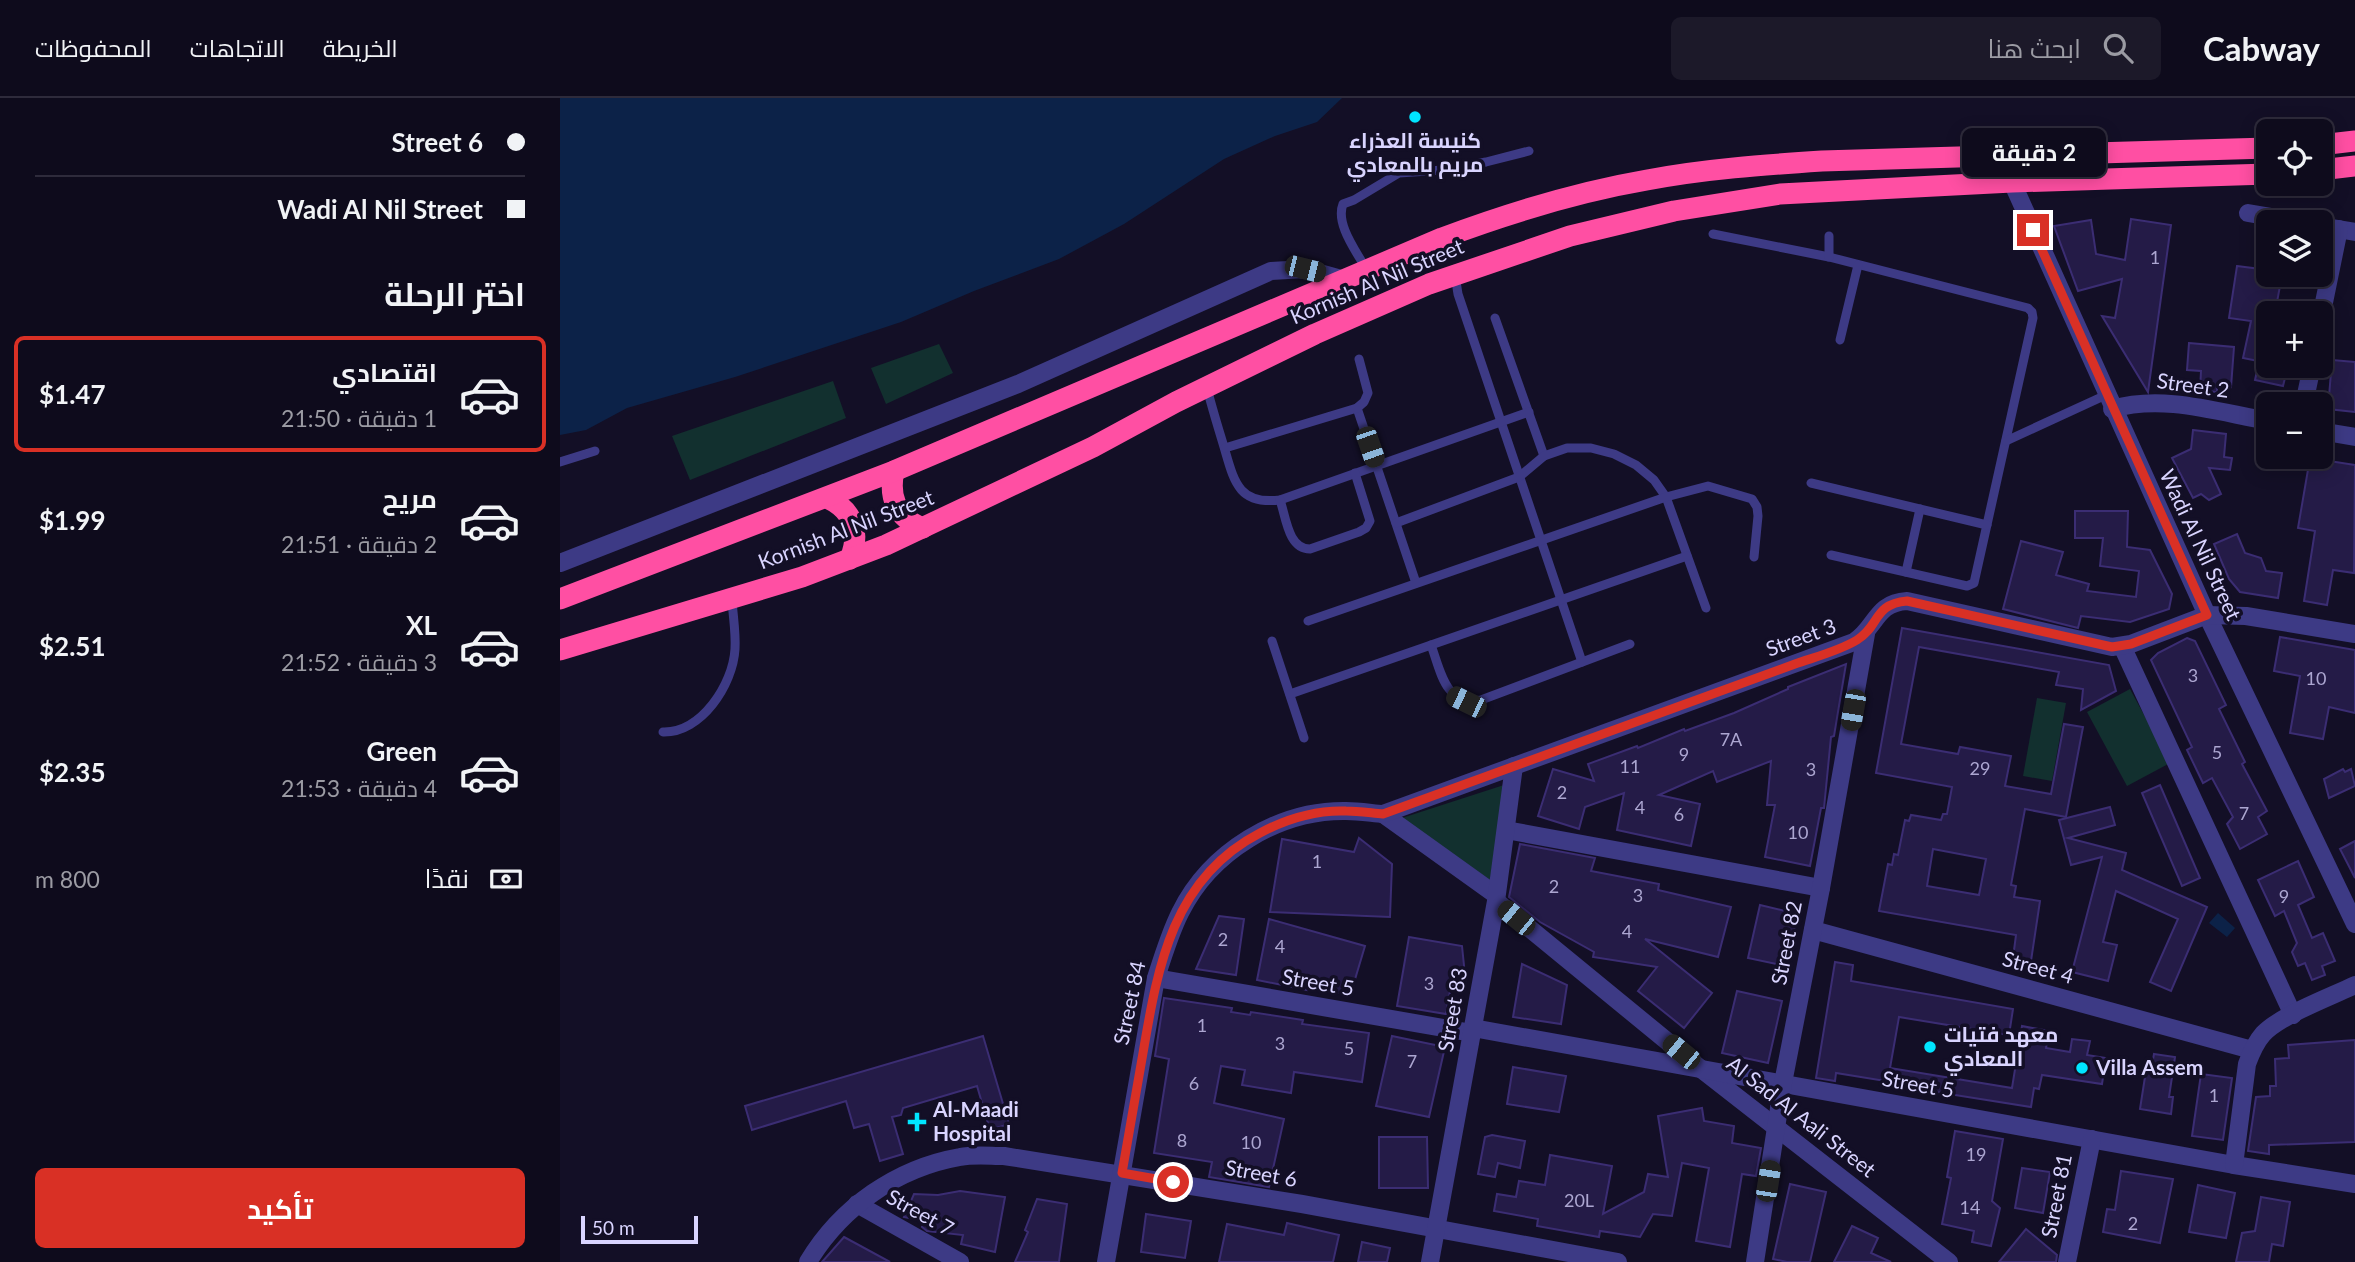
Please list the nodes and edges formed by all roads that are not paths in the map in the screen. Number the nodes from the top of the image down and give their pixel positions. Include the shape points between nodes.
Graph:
1 (2355, 141) edge
2 (2333, 144) edge
3 (2256, 148) edge
4 (1529, 151) dead end
5 (2355, 166) edge
6 (2333, 169) edge
7 (2256, 174) edge
8 (2012, 182) junction
9 (2248, 213) dead end
10 (2256, 214) edge
11 (2347, 231) edge
12 (1713, 234) dead end
13 (1829, 236) dead end
14 (1829, 257) junction
15 (1858, 265) junction
16 (1366, 269) junction
17 (1455, 274) junction
18 (1341, 279) junction
19 (2326, 301) edge
20 (1496, 318) dead end
21 (1840, 340) dead end
22 (1359, 359) dead end
23 (1207, 386) junction
24 (2109, 402) junction
25 (1357, 408) junction
26 (1529, 412) junction
27 (2256, 419) edge
28 (1500, 422) junction
29 (2333, 433) edge
30 (2355, 437) edge
31 (2006, 441) junction
32 (1225, 448) junction
33 (595, 451) dead end
34 (1544, 456) junction
35 (560, 462) edge
36 (1376, 466) junction
37 (894, 471) junction
38 (1355, 473) junction
39 (1519, 477) junction
40 (1811, 483) dead end
41 (1666, 497) junction
42 (827, 498) junction
43 (1280, 500) junction
44 (1920, 509) junction
45 (1396, 523) junction
46 (1987, 525) junction
47 (923, 528) junction
48 (1541, 540) junction
49 (1687, 555) junction
50 (1831, 555) dead end
51 (1754, 557) dead end
52 (850, 559) junction
53 (560, 563) edge
54 (1906, 572) junction
55 (1416, 583) junction
56 (732, 598) junction
57 (560, 599) edge
58 (1561, 600) junction
59 (1706, 608) dead end
60 (2207, 615) junction
61 (1308, 621) dead end
62 (1866, 634) junction
63 (2355, 634) edge
64 (1272, 641) dead end
65 (1630, 644) dead end
66 (1431, 645) junction
67 (2122, 646) junction
68 (560, 650) edge
69 (1582, 662) junction
70 (1290, 694) junction
71 (663, 732) dead end
72 (1304, 738) dead end
73 (1514, 766) junction
74 (1383, 814) junction
75 (1506, 830) junction
76 (1821, 888) junction
77 (1496, 898) junction
78 (2355, 924) edge
79 (1813, 929) junction
80 (1156, 978) junction
81 (2355, 985) edge
82 (2293, 1015) junction
83 (1472, 1031) junction
84 (2252, 1050) junction
85 (1701, 1069) junction
86 (1783, 1083) junction
87 (1777, 1127) junction
88 (2092, 1139) junction
89 (2234, 1165) junction
90 (1122, 1173) junction
91 (2355, 1184) edge
92 (857, 1205) junction
93 (1436, 1228) junction
94 (808, 1262) edge
95 (960, 1262) edge
96 (1106, 1262) edge
97 (1430, 1262) edge
98 (1618, 1262) edge
99 (1755, 1262) edge
100 (1949, 1262) edge
101 (2067, 1262) edge

1 - 2 highway
3 - 16 highway, Kornish Al Nil Street via 1822,161 1705,171 1604,188 1525,209
4 - 16 lane via 1443,170 1399,173 1343,204 1348,235
5 - 6 highway
7 - 8 highway, Kornish Al Nil Street
8 - 17 highway, Kornish Al Nil Street via 1780,194 1727,202 1570,236
8 - 24 street, Wadi Al Nil Street
9 - 10 street
11 - 19 street
12 - 14 lane
13 - 14 lane
14 - 15 lane
15 - 21 lane
15 - 31 lane via 2032,312
16 - 18 highway, Kornish Al Nil Street
17 - 23 highway, Kornish Al Nil Street
17 - 28 lane
18 - 37 highway, Kornish Al Nil Street
18 - 53 street via 1305,269 1271,271 1018,384
20 - 26 lane
22 - 25 lane via 1368,393
23 - 32 lane
23 - 47 highway, Kornish Al Nil Street via 1093,447
24 - 27 street, Street 2 via 2166,403
24 - 31 lane
24 - 60 street, Wadi Al Nil Street
25 - 32 lane
25 - 36 lane
26 - 28 lane
26 - 34 lane
28 - 36 lane
28 - 39 lane
29 - 30 street
31 - 46 lane
32 - 43 lane via 1238,487 1265,502
33 - 35 lane
34 - 39 lane
34 - 41 lane via 1567,448 1614,454 1636,465
36 - 38 lane
36 - 45 lane
37 - 42 highway, Kornish Al Nil Street
37 - 47 highway via 896,506 912,524
38 - 43 lane
38 - 43 lane via 1370,521 1366,528 1310,549 1295,544
39 - 45 lane
39 - 48 lane
40 - 44 lane
41 - 48 lane
41 - 49 lane
41 - 51 lane via 1708,486 1752,499 1758,516
42 - 52 highway via 847,511 853,522 855,547
42 - 57 highway, Kornish Al Nil Street
44 - 46 lane
44 - 54 lane
45 - 55 lane
46 - 54 lane via 1971,586
47 - 52 highway, Kornish Al Nil Street
48 - 55 lane
48 - 58 lane
49 - 58 lane
49 - 59 lane
50 - 54 lane
52 - 56 highway, Kornish Al Nil Street
55 - 61 lane
56 - 68 highway, Kornish Al Nil Street
56 - 71 lane via 735,649 726,681 692,726 677,733
58 - 66 lane
58 - 69 lane
60 - 63 street, Street 3 via 2246,616
60 - 67 street, Street 3
60 - 78 street, Wadi Al Nil Street
62 - 67 street, Street 3 via 1886,606 1907,601
62 - 73 street, Street 3 via 1818,656
62 - 76 street, Street 82
64 - 70 lane
65 - 69 lane
66 - 69 lane via 1446,684 1454,696 1466,702
66 - 70 lane
67 - 82 street
70 - 72 lane
73 - 74 street, Street 3
73 - 75 street, Street 83
74 - 77 street, Al Sad Al Aali Street
74 - 80 street, Street 84 via 1344,810 1306,815 1245,840 1198,884 1180,912
75 - 76 street
75 - 77 street, Street 83
76 - 79 street, Street 82
77 - 83 street, Street 83
77 - 85 street, Al Sad Al Aali Street
79 - 84 street, Street 4
79 - 86 street, Street 82
80 - 83 street, Street 5
80 - 90 street, Street 84
81 - 82 street
82 - 84 street via 2262,1035
83 - 85 street, Street 5
83 - 93 street, Street 83
84 - 89 street
85 - 86 street, Street 5
85 - 87 street, Al Sad Al Aali Street
86 - 87 street, Street 82
86 - 88 street, Street 5
87 - 99 street, Street 82
87 - 100 street, Al Sad Al Aali Street
88 - 89 street, Street 5
88 - 101 street, Street 81
89 - 91 street, Street 5
90 - 92 street, Street 6 via 1004,1156 963,1156 924,1165 887,1183
90 - 93 street, Street 6
90 - 96 street, Street 84
92 - 94 street, Street 6
92 - 95 street, Street 7
93 - 97 street, Street 83
93 - 98 street, Street 6

